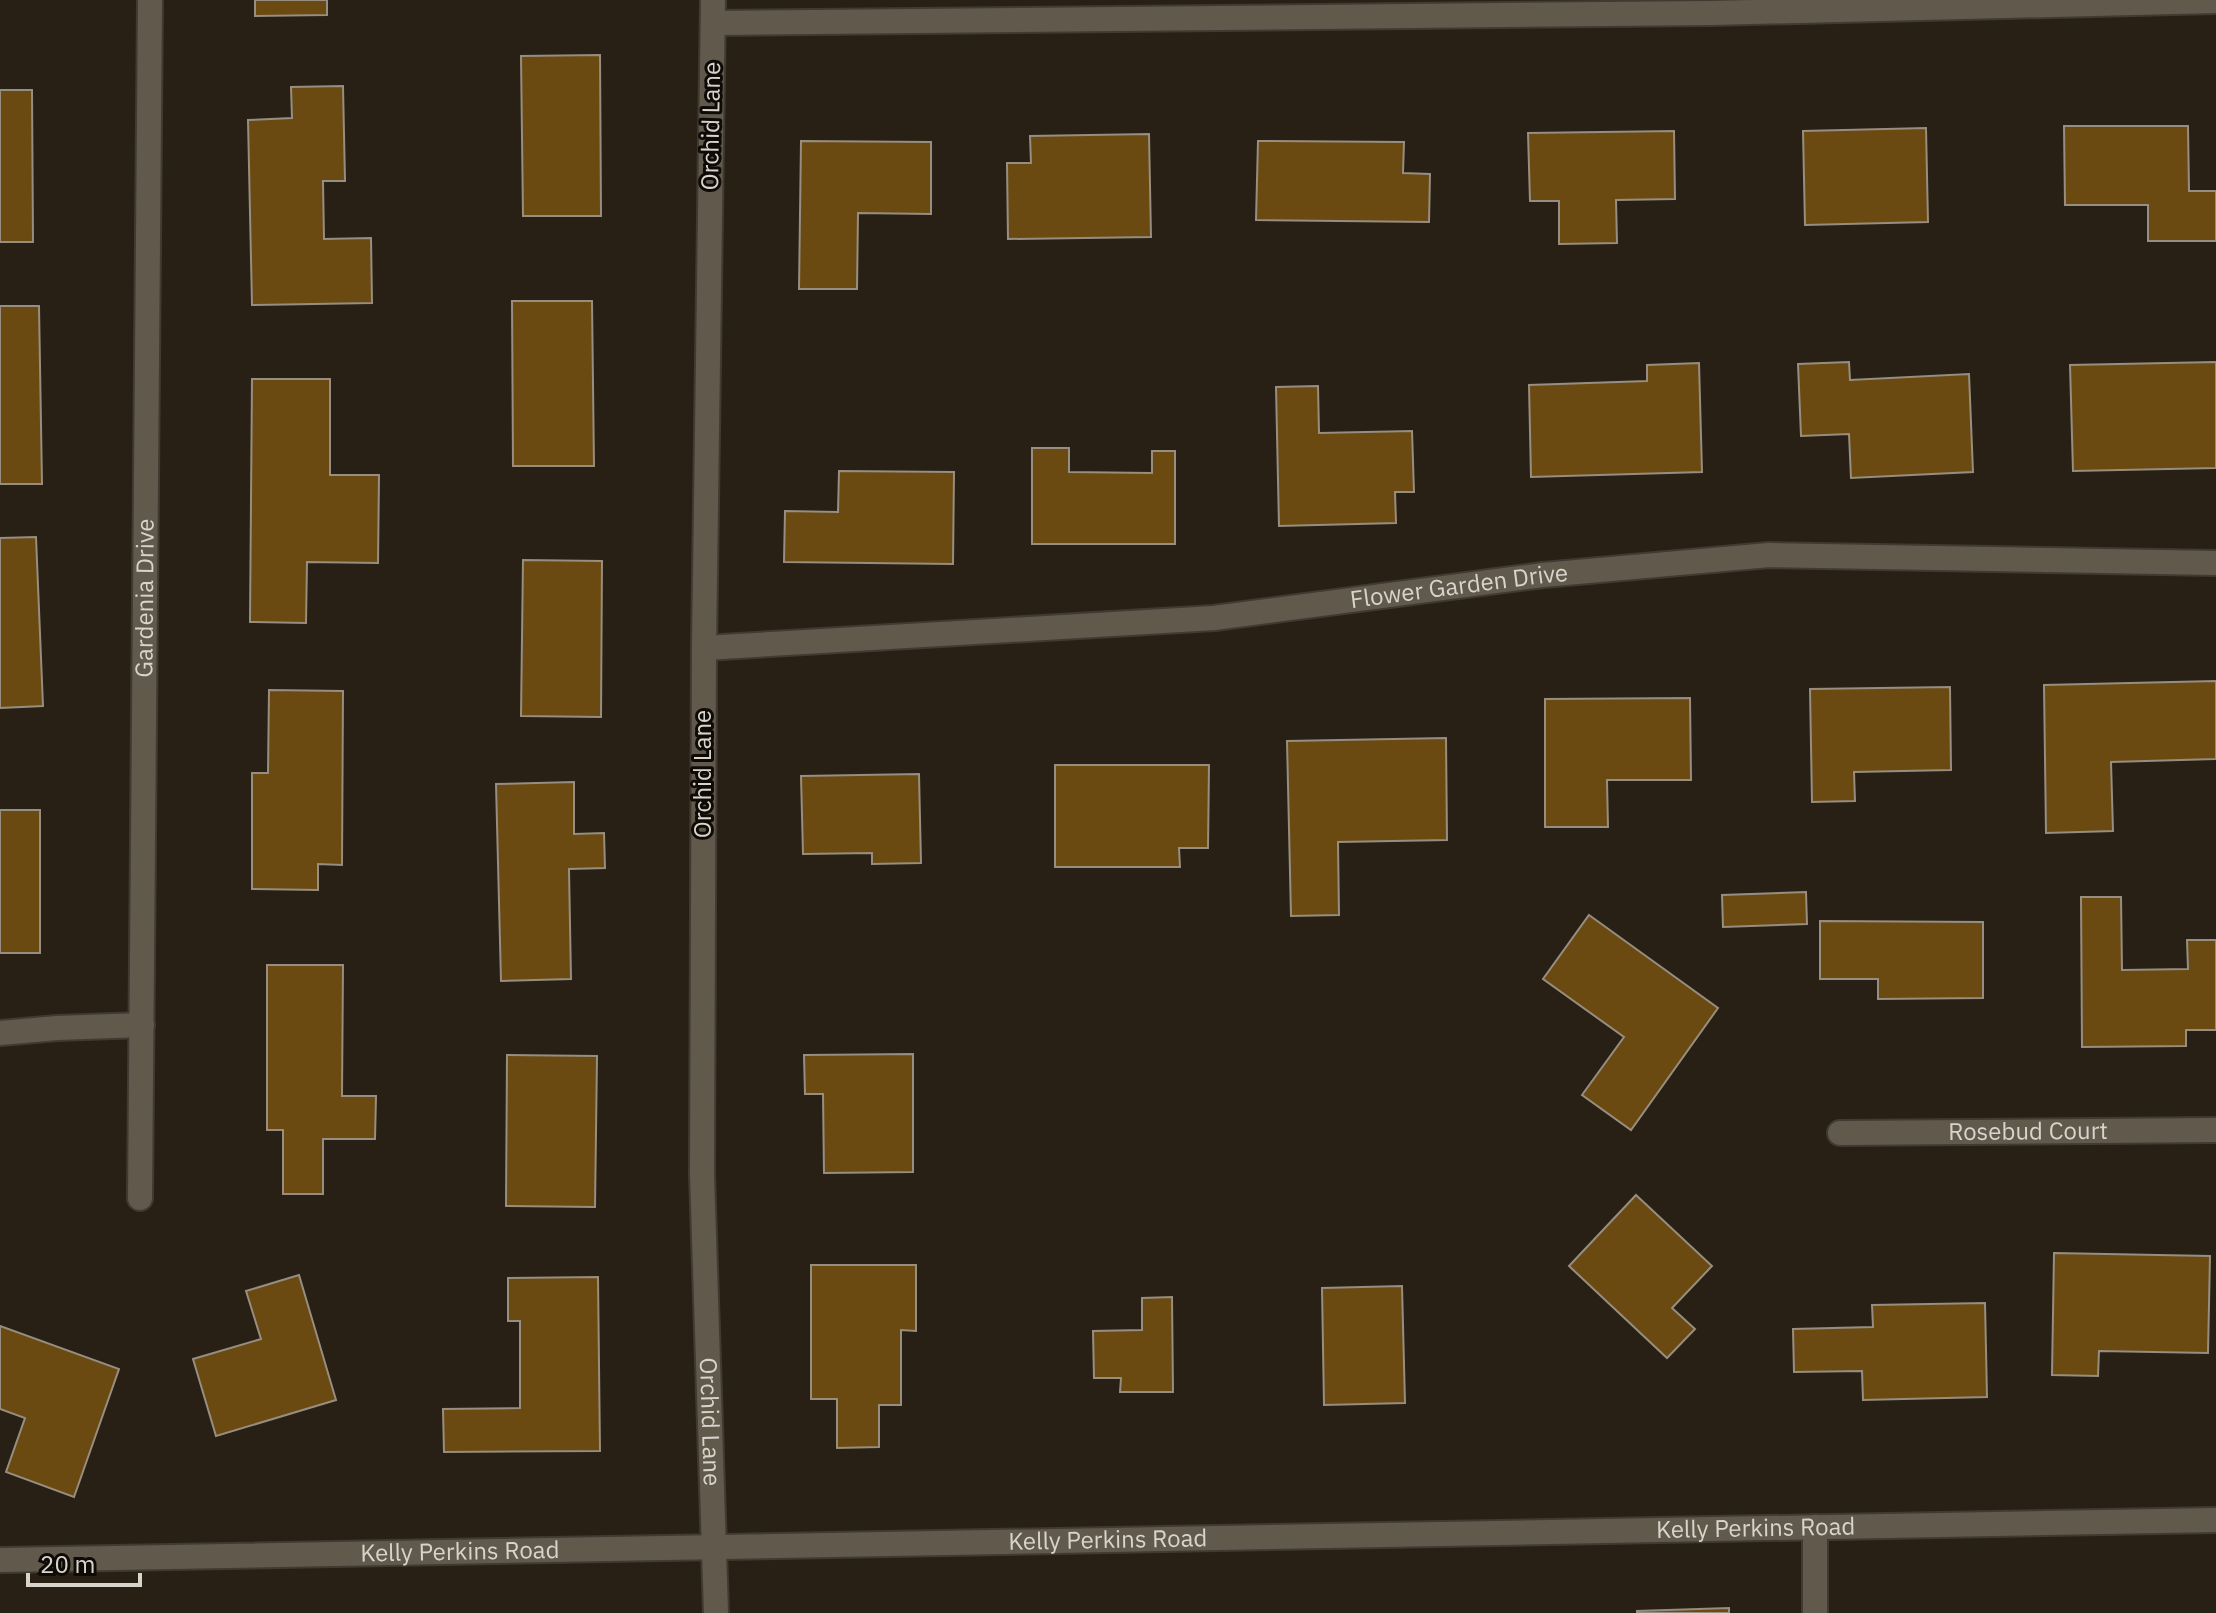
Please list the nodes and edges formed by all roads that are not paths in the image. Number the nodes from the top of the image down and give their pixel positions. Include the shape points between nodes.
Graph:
1 (150, 0) edge
2 (2216, 1) edge
3 (713, 11) edge
4 (2216, 563) edge
5 (704, 648) junction
6 (142, 1025) junction
7 (0, 1033) edge
8 (2216, 1130) edge
9 (1840, 1133) dead end
10 (140, 1198) dead end
11 (2216, 1520) edge
12 (1815, 1527) junction
13 (714, 1547) junction
14 (0, 1560) edge
15 (716, 1613) edge
16 (1815, 1613) edge

1 - 6 street, Gardenia Drive
2 - 3 street via 1711,13
3 - 5 street, Orchid Lane
4 - 5 street, Flower Garden Drive via 1769,555 1543,575 1214,618
5 - 13 street, Orchid Lane via 702,1174
6 - 7 street
6 - 10 street, Gardenia Drive
8 - 9 street, Rosebud Court
11 - 12 street, Kelly Perkins Road
12 - 13 street, Kelly Perkins Road
12 - 16 street
13 - 14 street, Kelly Perkins Road
13 - 15 street, Orchid Lane

